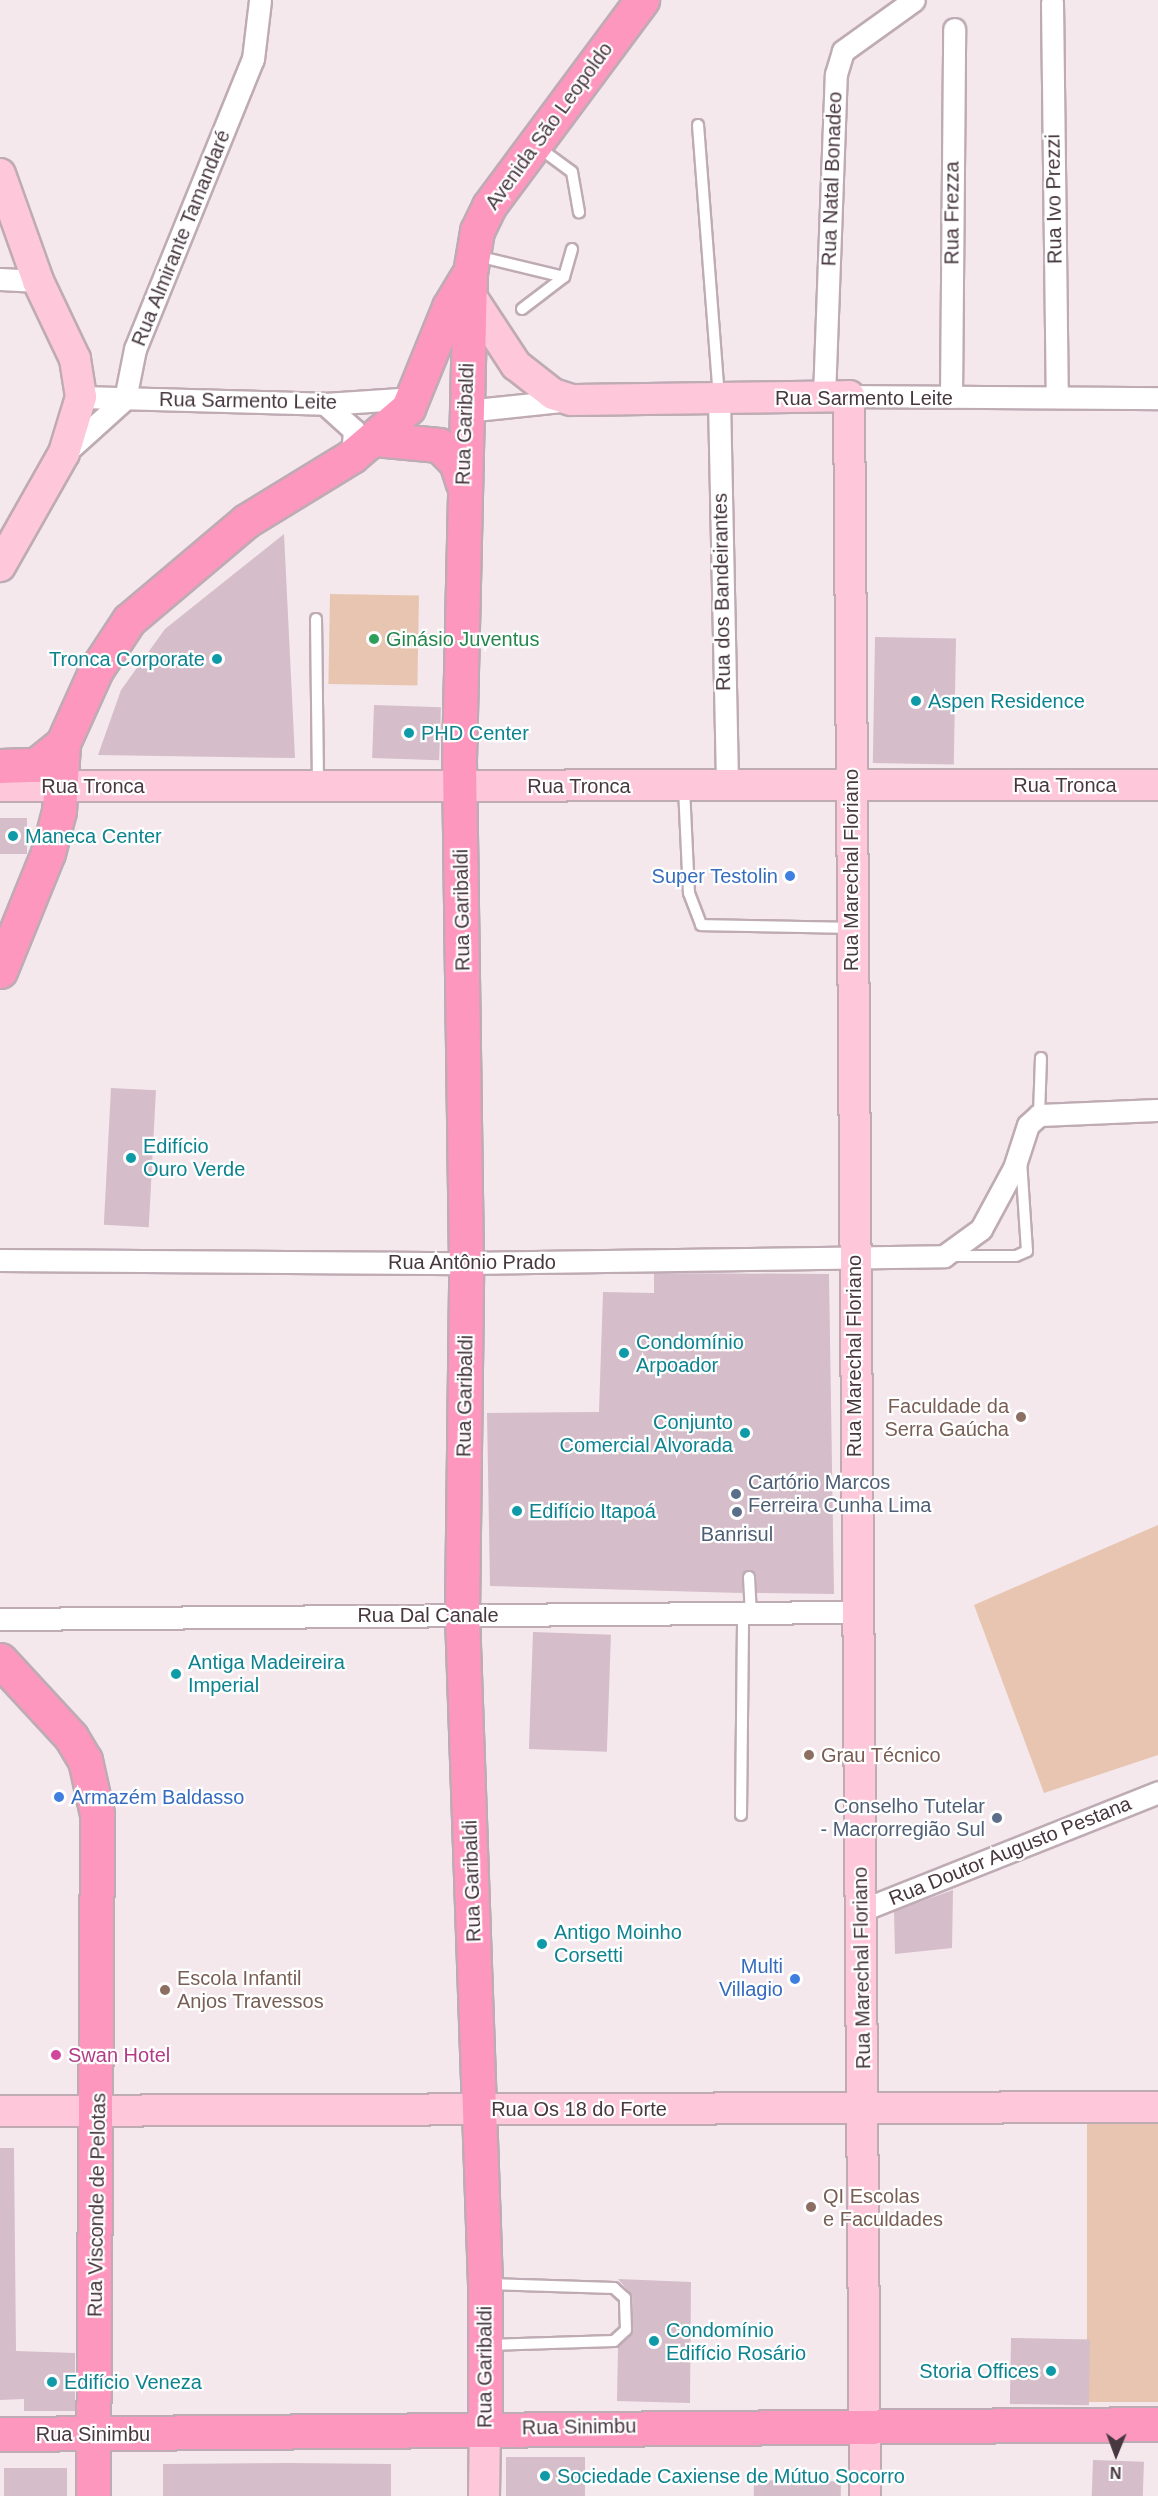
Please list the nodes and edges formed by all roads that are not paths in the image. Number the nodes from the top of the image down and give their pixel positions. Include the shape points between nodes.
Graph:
1 (260, 0) edge
2 (642, 0) edge
3 (914, 0) edge
4 (1052, 2) dead end
5 (954, 30) dead end
6 (698, 124) dead end
7 (533, 144) junction
8 (0, 174) edge
9 (579, 212) dead end
10 (572, 249) dead end
11 (470, 274) junction
12 (564, 277) junction
13 (0, 279) edge
14 (38, 281) junction
15 (522, 309) dead end
16 (81, 397) junction
17 (837, 397) junction
18 (951, 397) junction
19 (1057, 397) junction
20 (415, 398) junction
21 (1158, 398) edge
22 (125, 399) junction
23 (719, 399) junction
24 (571, 400) junction
25 (325, 404) junction
26 (466, 411) junction
27 (363, 448) junction
28 (64, 453) junction
29 (463, 483) junction
30 (0, 566) edge
31 (316, 619) dead end
32 (63, 742) junction
33 (0, 766) edge
34 (850, 785) junction
35 (1158, 785) edge
36 (0, 786) edge
37 (61, 786) junction
38 (318, 786) junction
39 (460, 786) junction
40 (684, 786) junction
41 (726, 786) junction
42 (851, 928) junction
43 (1, 969) edge
44 (1041, 1058) dead end
45 (1158, 1110) edge
46 (1033, 1120) junction
47 (1020, 1151) junction
48 (944, 1256) junction
49 (0, 1260) edge
50 (854, 1261) junction
51 (466, 1263) junction
52 (748, 1577) dead end
53 (855, 1612) junction
54 (747, 1613) junction
55 (462, 1614) junction
56 (0, 1619) edge
57 (0, 1660) edge
58 (1158, 1792) edge
59 (741, 1815) dead end
60 (862, 1910) junction
61 (1158, 2107) edge
62 (480, 2108) junction
63 (864, 2109) junction
64 (98, 2111) junction
65 (0, 2112) edge
66 (485, 2284) junction
67 (484, 2345) junction
68 (864, 2423) junction
69 (1158, 2424) edge
70 (485, 2428) junction
71 (0, 2434) edge
72 (94, 2435) junction
73 (93, 2496) edge
74 (484, 2496) edge
75 (865, 2496) edge

1 - 22 street, Rua Almirante Tamandaré via 253,59 135,349
2 - 7 main road, Avenida São Leopoldo
3 - 17 street, Rua Natal Bonadeo via 843,51 836,74
4 - 19 street, Rua Ivo Prezzi
5 - 18 street, Rua Frezza
6 - 23 lane
7 - 9 lane via 572,172
7 - 11 main road, Avenida São Leopoldo via 489,206
8 - 14 street
10 - 12 lane
11 - 12 lane
11 - 20 main road via 448,307
11 - 24 street, Rua Sarmento Leite via 516,365 553,394
11 - 26 main road, Rua Garibaldi
12 - 15 lane
13 - 14 street
14 - 16 street via 75,359
16 - 22 street, Rua Sarmento Leite
16 - 28 street
17 - 18 street, Rua Sarmento Leite
17 - 23 street, Rua Sarmento Leite
17 - 34 street, Rua Marechal Floriano
18 - 19 street, Rua Sarmento Leite
19 - 21 street, Rua Sarmento Leite
20 - 25 street, Rua Sarmento Leite
20 - 27 main road
22 - 25 street, Rua Sarmento Leite
22 - 28 street
23 - 24 street, Rua Sarmento Leite
23 - 41 street, Rua dos Bandeirantes
24 - 26 street, Rua Sarmento Leite
25 - 27 street via 354,430
26 - 29 main road, Rua Garibaldi
27 - 29 main road via 439,445 456,462
27 - 32 main road via 246,521 129,620 96,670
28 - 30 street
29 - 39 main road, Rua Garibaldi
31 - 38 lane
32 - 33 main road via 36,765
32 - 37 main road
34 - 35 street, Rua Tronca
34 - 41 street, Rua Tronca
34 - 42 street, Rua Marechal Floriano
36 - 37 street, Rua Tronca
37 - 38 street, Rua Tronca
37 - 43 main road via 48,853
38 - 39 street, Rua Tronca
39 - 40 street, Rua Tronca
39 - 51 main road, Rua Garibaldi
40 - 41 street, Rua Tronca
40 - 42 lane via 689,894 700,925
42 - 50 street, Rua Marechal Floriano
44 - 46 lane
45 - 46 street
46 - 47 street, Rua Antônio Prado
47 - 48 street, Rua Antônio Prado via 981,1229
47 - 48 lane, Rua Antônio Prado via 1026,1251 1016,1256
48 - 50 street, Rua Antônio Prado
49 - 51 street, Rua Antônio Prado
50 - 51 street, Rua Antônio Prado
50 - 53 street, Rua Marechal Floriano
51 - 55 main road, Rua Garibaldi
52 - 54 lane
53 - 54 street, Rua Dal Canale
53 - 60 street, Rua Marechal Floriano
54 - 55 street, Rua Dal Canale
54 - 59 lane
55 - 56 street, Rua Dal Canale
55 - 62 main road, Rua Garibaldi
57 - 64 main road, Rua Visconde de Pelotas via 71,1737 93,1784
58 - 60 street, Rua Doutor Augusto Pestana
60 - 63 street, Rua Marechal Floriano
61 - 63 street, Rua Os 18 do Forte
62 - 63 street, Rua Os 18 do Forte
62 - 64 street, Rua Os 18 do Forte
62 - 66 main road, Rua Garibaldi
63 - 68 street, Rua Marechal Floriano
64 - 65 street, Rua Os 18 do Forte
64 - 72 main road, Rua Visconde de Pelotas
66 - 67 main road, Rua Garibaldi
66 - 67 lane via 614,2288 625,2298 626,2330 614,2341
67 - 70 main road, Rua Garibaldi
68 - 69 main road, Rua Sinimbu
68 - 70 main road, Rua Sinimbu
68 - 75 street, Rua Marechal Floriano
70 - 72 main road, Rua Sinimbu
70 - 74 street, Rua Garibaldi
71 - 72 main road, Rua Sinimbu
72 - 73 main road, Rua Visconde de Pelotas

